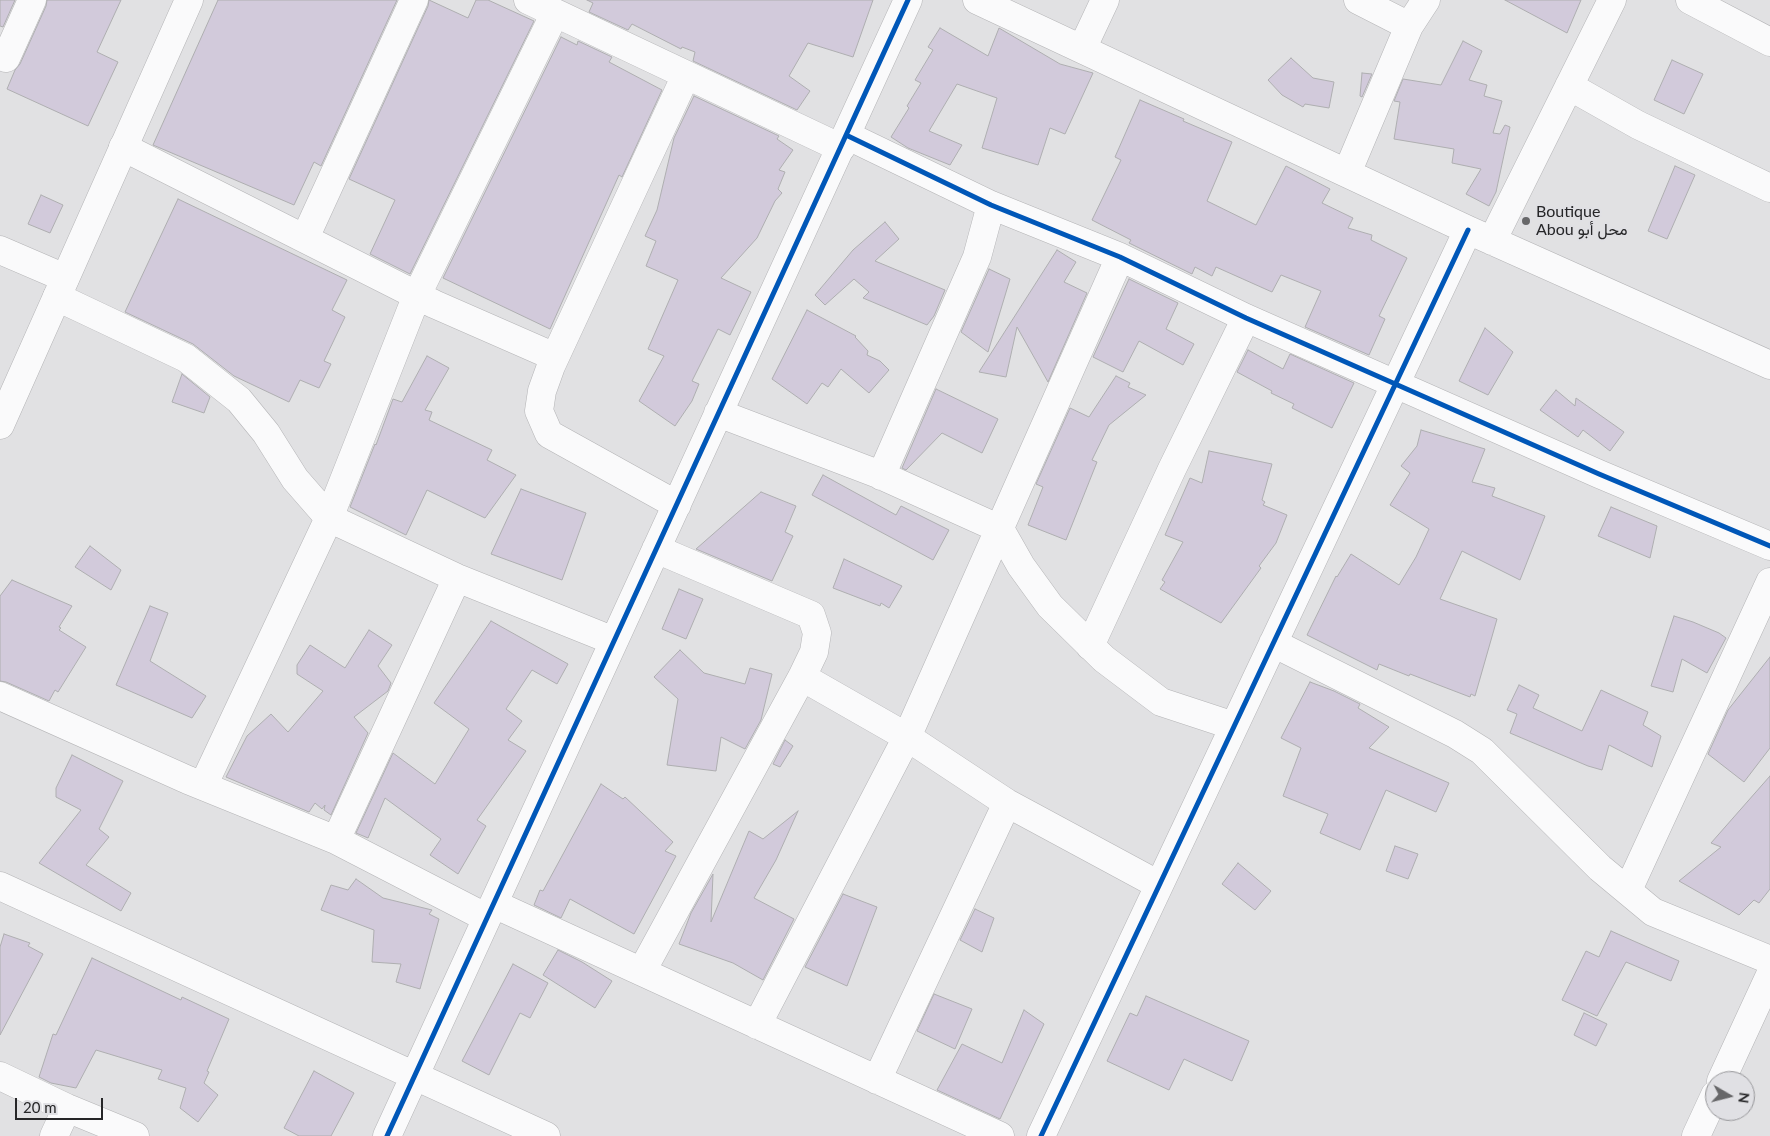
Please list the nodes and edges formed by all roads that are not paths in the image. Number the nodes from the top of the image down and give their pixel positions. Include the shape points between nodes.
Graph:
1 (32, 0) edge
2 (189, 0) edge
3 (414, 0) edge
4 (528, 0) edge
5 (908, 0) edge
6 (978, 0) edge
7 (1106, 0) edge
8 (1358, 0) edge
9 (1426, 0) edge
10 (1612, 0) edge
11 (1690, 0) edge
12 (555, 13) junction
13 (1410, 26) junction
14 (1770, 42) edge
15 (1082, 49) junction
16 (2, 61) edge
17 (686, 75) junction
18 (1569, 86) junction
19 (843, 141) junction
20 (123, 147) junction
21 (1347, 173) junction
22 (1770, 188) edge
23 (991, 205) junction
24 (1468, 230) junction
25 (305, 238) junction
26 (1492, 241) junction
27 (0, 250) edge
28 (1120, 257) junction
29 (61, 288) junction
30 (417, 295) junction
31 (1246, 318) junction
32 (555, 357) junction
33 (1770, 365) edge
34 (1395, 383) junction
35 (718, 414) junction
36 (0, 425) edge
37 (881, 476) junction
38 (677, 505) junction
39 (329, 518) junction
40 (1000, 529) junction
41 (1770, 546) edge
42 (656, 549) junction
43 (457, 578) junction
44 (1770, 582) edge
45 (614, 641) junction
46 (1273, 643) junction
47 (1090, 646) junction
48 (802, 677) junction
49 (0, 696) edge
50 (1234, 726) junction
51 (907, 737) junction
52 (203, 786) junction
53 (1007, 803) junction
54 (336, 840) junction
55 (1159, 885) junction
56 (0, 886) edge
57 (1628, 890) junction
58 (490, 911) junction
59 (1770, 960) edge
60 (642, 971) junction
61 (1770, 975) edge
62 (757, 1024) junction
63 (1726, 1071) edge
64 (0, 1076) edge
65 (415, 1076) junction
66 (877, 1080) junction
67 (67, 1108) junction
68 (1705, 1117) edge
69 (54, 1136) edge
70 (135, 1136) edge
71 (387, 1136) edge
72 (546, 1136) edge
73 (1000, 1136) edge
74 (1040, 1136) edge
75 (1696, 1136) edge

1 - 16 street
2 - 20 street
3 - 25 street
4 - 12 street
5 - 19 street
6 - 15 street
7 - 15 street
8 - 13 street
9 - 13 street
10 - 18 street
11 - 14 street
12 - 17 street
12 - 30 street
13 - 21 street
15 - 21 street
17 - 19 street
17 - 32 street
18 - 22 street via 1638,125
18 - 26 street
19 - 23 street
19 - 35 street
20 - 25 street
20 - 29 street
21 - 24 street
23 - 28 street
23 - 37 street via 977,257
24 - 26 street
24 - 34 street
25 - 30 street
26 - 33 street
27 - 29 street
28 - 31 street
28 - 40 street
29 - 36 street
29 - 39 street via 186,358 239,400 266,433 295,479
30 - 32 street
30 - 39 street
31 - 34 street
31 - 47 street
32 - 38 street via 542,391 539,411 550,434
34 - 41 street
34 - 46 street
35 - 37 street
35 - 38 street
37 - 40 street
38 - 42 street
39 - 43 street
39 - 52 street
40 - 47 street via 1050,606
40 - 51 street
42 - 45 street
42 - 48 street via 811,615 817,633 814,652
43 - 45 street
43 - 54 street
44 - 57 street
45 - 58 street
46 - 50 street
46 - 57 street via 1455,734 1482,751 1600,868
47 - 50 street via 1160,702
48 - 51 street
48 - 60 street
49 - 52 street
50 - 55 street
51 - 53 street
51 - 62 street
52 - 54 street
53 - 55 street
53 - 66 street
54 - 58 street
55 - 74 street
56 - 65 street
57 - 59 street via 1653,912
58 - 60 street
58 - 65 street
60 - 62 street
61 - 63 street
62 - 66 street
64 - 67 street
65 - 71 street
65 - 72 street
66 - 73 street
67 - 69 street
67 - 70 street
68 - 75 street

